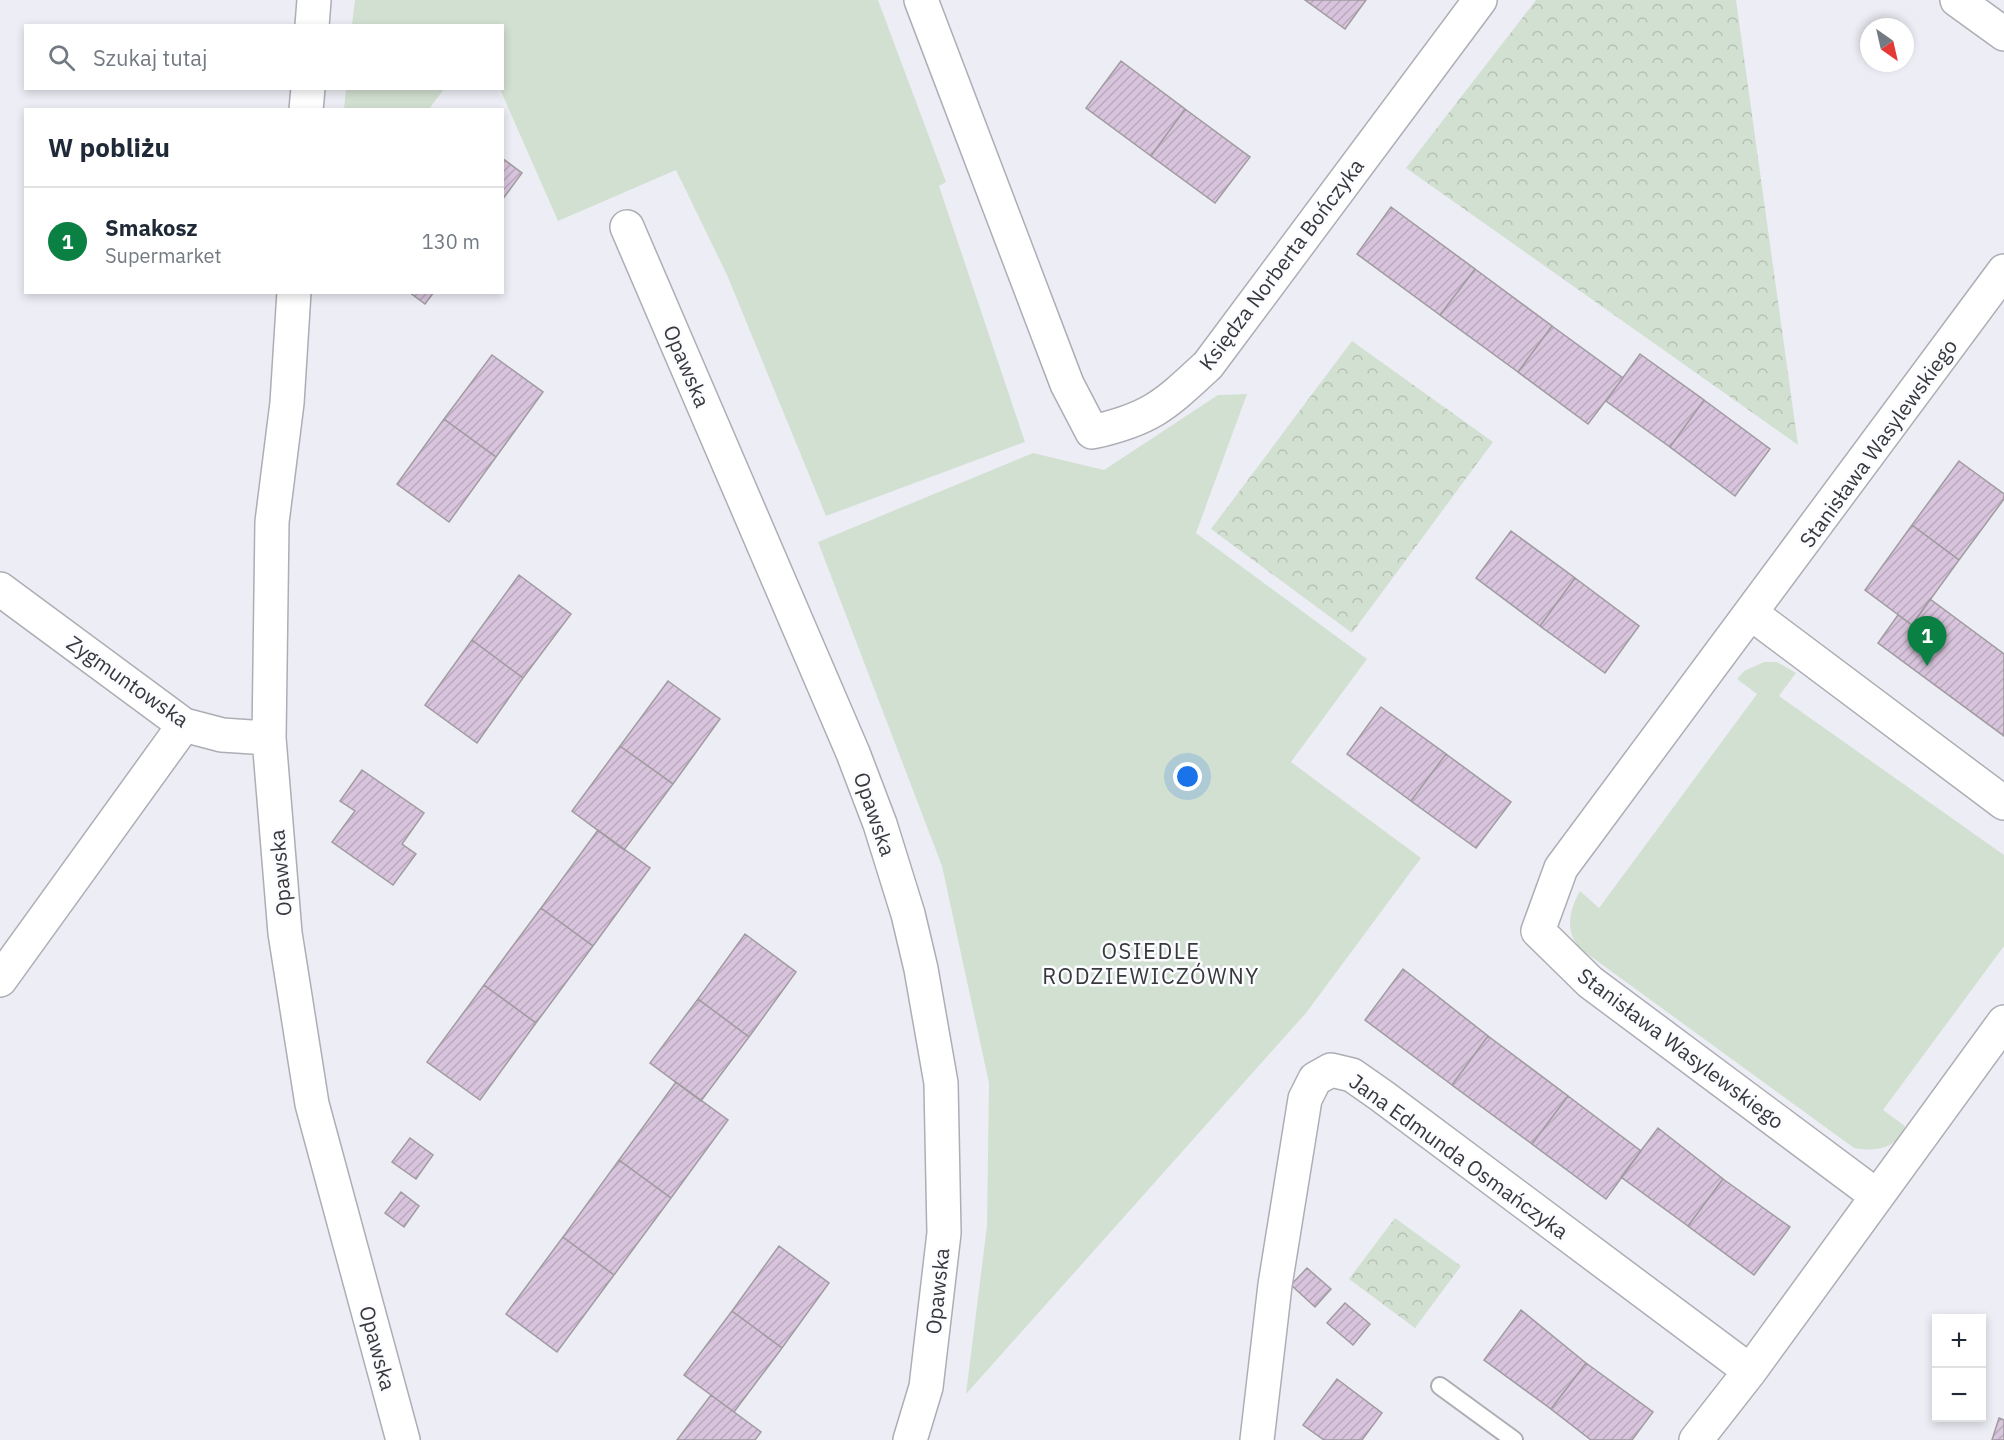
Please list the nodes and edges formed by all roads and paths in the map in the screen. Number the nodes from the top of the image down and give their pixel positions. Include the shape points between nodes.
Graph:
1 (314, 0) edge
2 (921, 0) edge
3 (1480, 0) edge
4 (1957, 0) edge
5 (312, 24) edge
6 (2004, 34) edge
7 (308, 90) edge
8 (306, 108) edge
9 (627, 227) dead end
10 (2004, 271) edge
11 (294, 294) edge
12 (0, 590) edge
13 (1755, 610) junction
14 (184, 725) junction
15 (269, 738) junction
16 (2004, 803) edge
17 (0, 980) edge
18 (2004, 1022) edge
19 (1877, 1196) junction
20 (1750, 1371) junction
21 (1440, 1386) dead end
22 (403, 1440) edge
23 (910, 1440) edge
24 (1257, 1440) edge
25 (1514, 1440) edge
26 (1696, 1440) edge

1 - 5 street
2 - 3 street, Księdza Norberta Bończyka via 1067,384 1092,432 1128,424 1165,405 1208,365
4 - 6 street
7 - 8 street
9 - 23 street, Opawska via 854,753 908,914 921,969 940,1083 944,1233 926,1387
10 - 13 street, Stanisława Wasylewskiego
11 - 15 street, Opawska via 287,403 272,522
12 - 14 street, Zygmuntowska
13 - 16 street
13 - 19 street, Stanisława Wasylewskiego via 1562,868 1538,931 1590,982
14 - 15 street, Zygmuntowska via 222,735
14 - 17 street
15 - 22 street, Opawska via 285,933 312,1104
18 - 19 street
19 - 20 street
20 - 24 street, Jana Edmunda Osmańczyka via 1352,1075 1331,1070 1315,1079 1305,1099 1275,1285
20 - 26 street
21 - 25 lane

